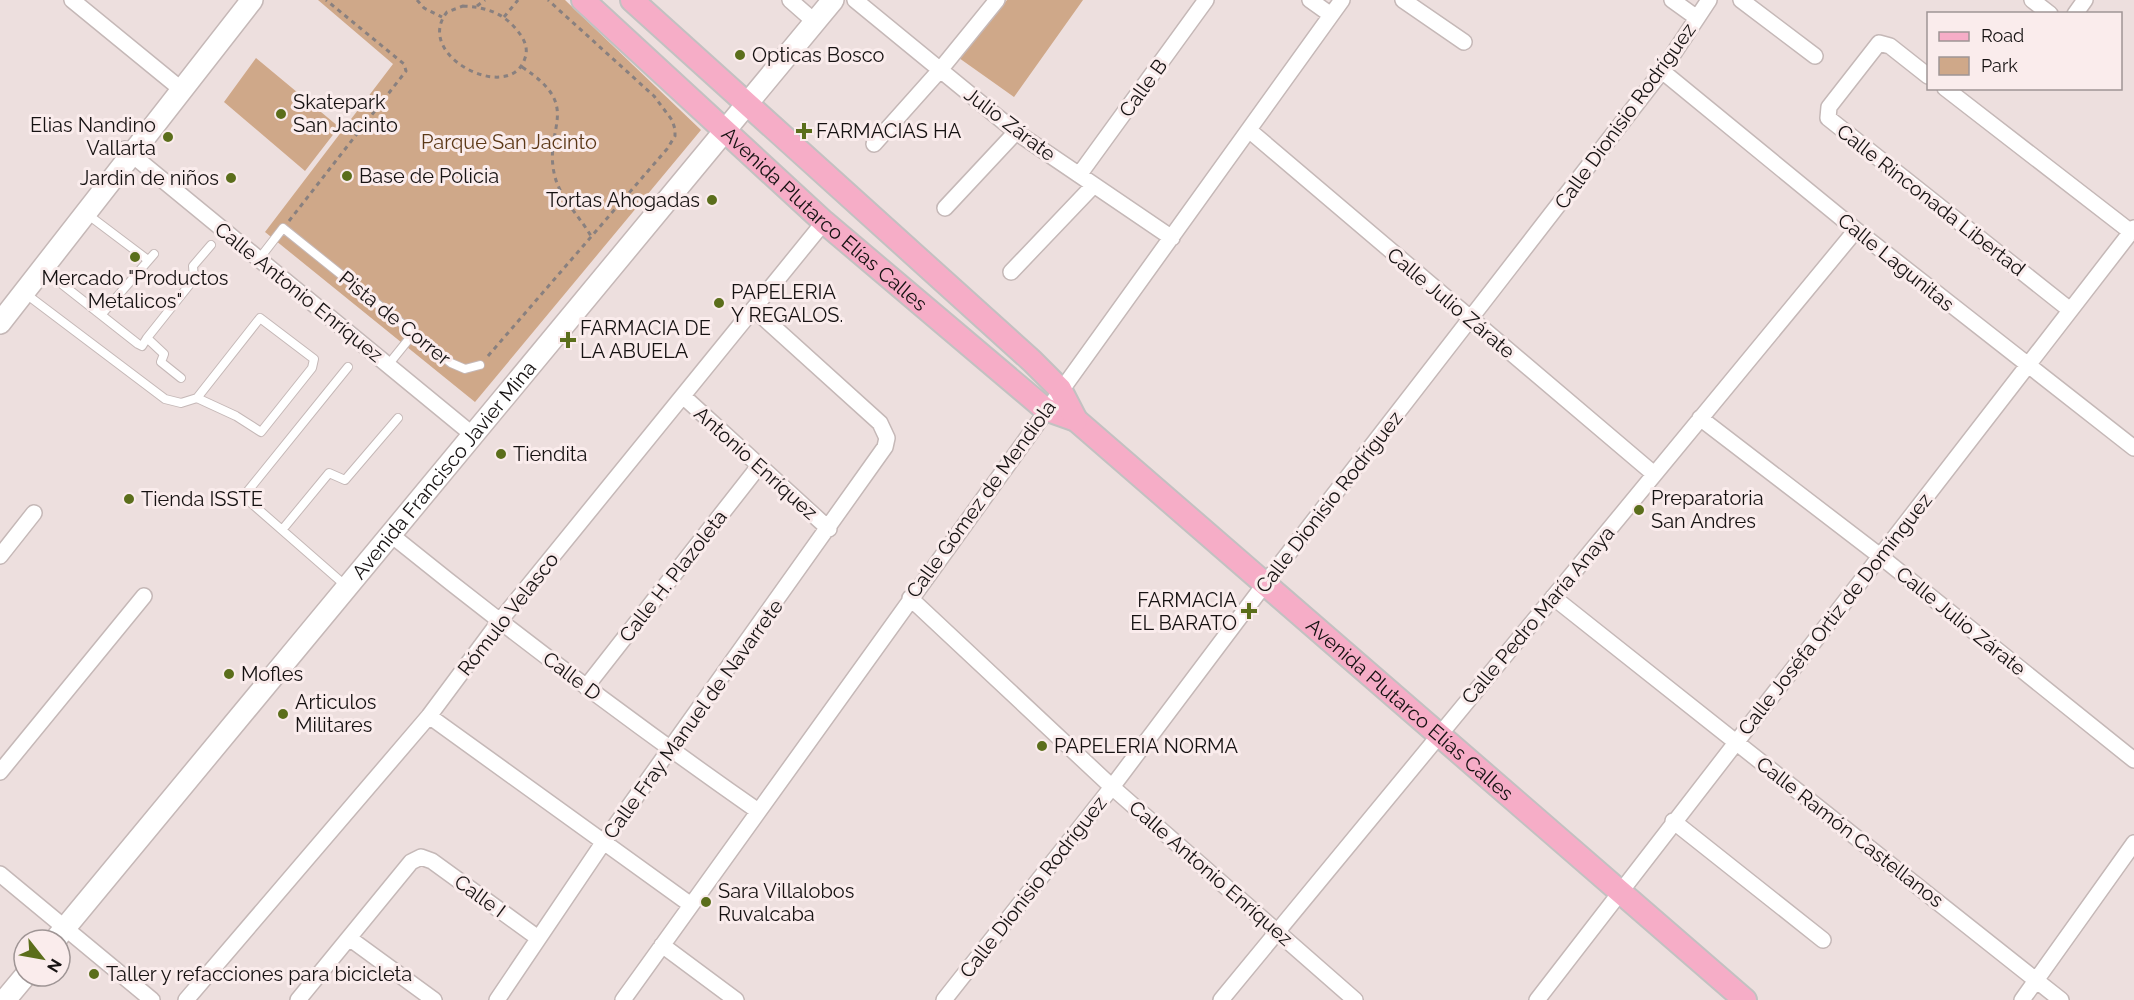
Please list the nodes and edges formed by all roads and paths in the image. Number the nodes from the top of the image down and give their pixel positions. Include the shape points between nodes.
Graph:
1 (72, 0) edge
2 (326, 0) edge
3 (417, 0) edge
4 (485, 0) edge
5 (518, 0) edge
6 (548, 0) edge
7 (583, 0) edge
8 (632, 0) edge
9 (790, 0) edge
10 (833, 0) edge
11 (855, 0) edge
12 (997, 0) edge
13 (1206, 0) edge
14 (1310, 0) edge
15 (1342, 0) edge
16 (1404, 0) edge
17 (1672, 0) edge
18 (1709, 0) edge
19 (1741, 0) edge
20 (2032, 0) edge
21 (245, 3) edge
22 (474, 7) junction
23 (2047, 12) edge
24 (1332, 15) junction
25 (443, 17) junction
26 (504, 17) junction
27 (1698, 18) junction
28 (815, 22) junction
29 (1464, 42) dead end
30 (1815, 56) dead end
31 (522, 67) junction
32 (940, 70) junction
33 (1662, 71) junction
34 (1927, 74) edge
35 (182, 90) junction
36 (1948, 90) edge
37 (747, 104) junction
38 (1250, 130) junction
39 (724, 132) junction
40 (1016, 132) junction
41 (874, 144) dead end
42 (128, 152) junction
43 (1079, 176) junction
44 (1094, 186) junction
45 (945, 208) dead end
46 (82, 211) junction
47 (824, 222) junction
48 (284, 228) junction
49 (1856, 230) junction
50 (2132, 230) edge
51 (591, 236) junction
52 (1172, 237) junction
53 (211, 245) dead end
54 (259, 259) junction
55 (39, 266) junction
56 (1011, 272) dead end
57 (21, 290) junction
58 (755, 310) junction
59 (2070, 310) junction
60 (102, 314) junction
61 (1471, 321) junction
62 (0, 323) edge
63 (412, 334) junction
64 (147, 338) junction
65 (388, 365) junction
66 (480, 365) joint
67 (2026, 365) junction
68 (348, 367) dead end
69 (181, 378) dead end
70 (1060, 389) junction
71 (684, 397) junction
72 (197, 398) junction
73 (1046, 409) junction
74 (398, 418) dead end
75 (1700, 418) junction
76 (1076, 420) junction
77 (473, 435) junction
78 (2134, 448) edge
79 (759, 466) junction
80 (1654, 474) junction
81 (34, 513) dead end
82 (829, 529) junction
83 (282, 530) junction
84 (390, 534) junction
85 (0, 556) edge
86 (1880, 556) junction
87 (1264, 585) junction
88 (347, 587) junction
89 (144, 596) dead end
90 (1553, 597) junction
91 (910, 598) junction
92 (499, 622) junction
93 (586, 687) junction
94 (429, 716) junction
95 (1438, 736) junction
96 (1737, 742) junction
97 (671, 750) junction
98 (2134, 760) edge
99 (0, 772) edge
100 (1112, 787) junction
101 (758, 811) junction
102 (1673, 821) junction
103 (603, 843) junction
104 (2134, 843) edge
105 (0, 874) edge
106 (1619, 892) junction
107 (691, 904) junction
108 (54, 928) edge
109 (65, 928) edge
110 (1278, 931) junction
111 (349, 938) junction
112 (538, 938) junction
113 (1823, 940) dead end
114 (72, 943) edge
115 (662, 945) junction
116 (2036, 980) junction
117 (15, 988) edge
118 (5, 1000) edge
119 (152, 1000) edge
120 (186, 1000) edge
121 (298, 1000) edge
122 (434, 1000) edge
123 (496, 1000) edge
124 (623, 1000) edge
125 (736, 1000) edge
126 (944, 1000) edge
127 (1221, 1000) edge
128 (1355, 1000) edge
129 (1537, 1000) edge
130 (1745, 1000) edge
131 (2022, 1000) edge
132 (2061, 1000) edge

1 - 35 street
2 - 48 path via 404,64 406,71
3 - 25 path
4 - 22 path
5 - 26 path
6 - 51 path, Pista de Correr via 654,96 675,129 667,149
7 - 39 main road, Avenida Plutarco Elías Calles
8 - 37 main road, Avenida Plutarco Elías Calles
9 - 28 street
10 - 28 main road, Avenida Francisco Javier Mina
11 - 32 street, Julio Zárate
12 - 32 street
13 - 43 street, Calle B
14 - 24 street
15 - 24 street, Calle Gómez de Mendiola
16 - 29 street
17 - 27 street
18 - 27 street, Calle Dionisio Rodríguez
19 - 30 street
20 - 23 street
21 - 35 main road
22 - 25 path via 453,9
22 - 26 path
24 - 38 street, Calle Gómez de Mendiola
25 - 31 path via 440,38 455,62 489,77 514,73
26 - 31 path via 526,44
27 - 33 street, Calle Dionisio Rodríguez
28 - 37 main road, Avenida Francisco Javier Mina
31 - 51 path via 550,91 559,124 551,160 555,180 563,198
32 - 40 street, Julio Zárate
32 - 41 street
33 - 49 street, Calle Lagunitas
33 - 61 street, Calle Dionisio Rodríguez
34 - 59 street, Calle Rinconada Libertad via 1890,46 1879,43 1829,107 1828,118
35 - 42 main road
36 - 50 street
37 - 39 main road, Avenida Francisco Javier Mina
37 - 70 main road, Avenida Plutarco Elías Calles
38 - 52 street, Calle Gómez de Mendiola
38 - 61 street, Calle Julio Zárate
39 - 47 main road, Avenida Plutarco Elías Calles
39 - 77 main road, Avenida Francisco Javier Mina
40 - 43 street, Julio Zárate
40 - 45 street
42 - 46 main road
42 - 54 street, Calle Antonio Enríquez
43 - 44 street, Julio Zárate
44 - 52 street, Julio Zárate
44 - 56 street
46 - 55 main road
46 - 60 lane via 151,257
47 - 58 street, Rómulo Velasco
47 - 73 main road, Avenida Plutarco Elías Calles
48 - 54 lane
48 - 63 lane, Pista de Correr
49 - 67 street, Calle Lagunitas
49 - 75 street, Calle Pedro María Anaya
50 - 59 street, Calle Joséfa Ortiz de Domínguez
51 - 66 path, Pista de Correr
52 - 70 street, Calle Gómez de Mendiola
53 - 64 lane via 193,266 194,279
54 - 65 street, Calle Antonio Enríquez
55 - 57 main road
55 - 60 lane
57 - 62 main road
57 - 72 lane via 165,399 181,404
58 - 71 street, Rómulo Velasco
58 - 82 street, Calle Fray Manuel de Navarrete via 880,423 887,438 881,455
59 - 67 street, Calle Joséfa Ortiz de Domínguez
60 - 64 lane via 140,346
61 - 80 street, Calle Julio Zárate
61 - 87 street, Calle Dionisio Rodríguez
63 - 65 lane
63 - 66 lane, Pista de Correr via 457,368
64 - 69 lane via 164,354 162,362
65 - 77 street, Calle Antonio Enríquez
67 - 78 street, Calle Lagunitas
67 - 86 street, Calle Joséfa Ortiz de Domínguez
68 - 83 lane via 247,492 249,502
70 - 73 street, Calle Gómez de Mendiola
70 - 76 main road, Avenida Plutarco Elías Calles
71 - 79 street, Antonio Enríquez
71 - 92 street, Rómulo Velasco
72 - 72 lane via 260,318 312,356 315,363 261,432
73 - 76 main road, Avenida Plutarco Elías Calles
73 - 91 street, Calle Gómez de Mendiola
74 - 83 lane via 345,480 328,473
75 - 80 street, Calle Pedro María Anaya
75 - 86 street, Calle Julio Zárate
76 - 87 main road, Avenida Plutarco Elías Calles
77 - 84 main road, Avenida Francisco Javier Mina
79 - 82 street, Antonio Enríquez
79 - 93 street, Calle H. Plazoleta
80 - 90 street, Calle Pedro María Anaya
81 - 85 street
82 - 97 street, Calle Fray Manuel de Navarrete
83 - 88 lane
84 - 88 main road, Avenida Francisco Javier Mina
84 - 92 street, Calle D
86 - 96 street, Calle Joséfa Ortiz de Domínguez
86 - 98 street, Calle Julio Zárate
87 - 95 main road, Avenida Plutarco Elías Calles
87 - 100 street, Calle Dionisio Rodríguez
88 - 109 main road, Avenida Francisco Javier Mina
89 - 99 street
90 - 95 street, Calle Pedro María Anaya
90 - 96 street, Calle Ramón Castellanos
91 - 100 street, Calle Antonio Enríquez
91 - 101 street, Calle Gómez de Mendiola
92 - 93 street, Calle D
92 - 94 street, Rómulo Velasco
93 - 97 street, Calle D
94 - 103 street
94 - 120 street, Rómulo Velasco
95 - 106 main road, Avenida Plutarco Elías Calles
95 - 110 street, Calle Pedro María Anaya
96 - 102 street, Calle Joséfa Ortiz de Domínguez
96 - 116 street, Calle Ramón Castellanos
97 - 101 street, Calle D
97 - 103 street, Calle Fray Manuel de Navarrete
100 - 110 street, Calle Antonio Enríquez
100 - 126 street, Calle Dionisio Rodríguez
101 - 107 street, Calle Gómez de Mendiola
102 - 106 street, Calle Joséfa Ortiz de Domínguez
102 - 113 street
103 - 107 street
103 - 112 street, Calle Fray Manuel de Navarrete
104 - 116 street
105 - 108 street
106 - 129 street, Calle Joséfa Ortiz de Domínguez
106 - 130 main road, Avenida Plutarco Elías Calles
107 - 115 street, Calle Gómez de Mendiola
110 - 127 street, Calle Pedro María Anaya
110 - 128 street, Calle Antonio Enríquez
111 - 112 street, Calle I via 411,862 421,857
111 - 121 street
111 - 122 street
112 - 123 street, Calle Fray Manuel de Navarrete
114 - 119 street
115 - 124 street, Calle Gómez de Mendiola
115 - 125 street
116 - 131 street
116 - 132 street, Calle Ramón Castellanos
117 - 118 main road

